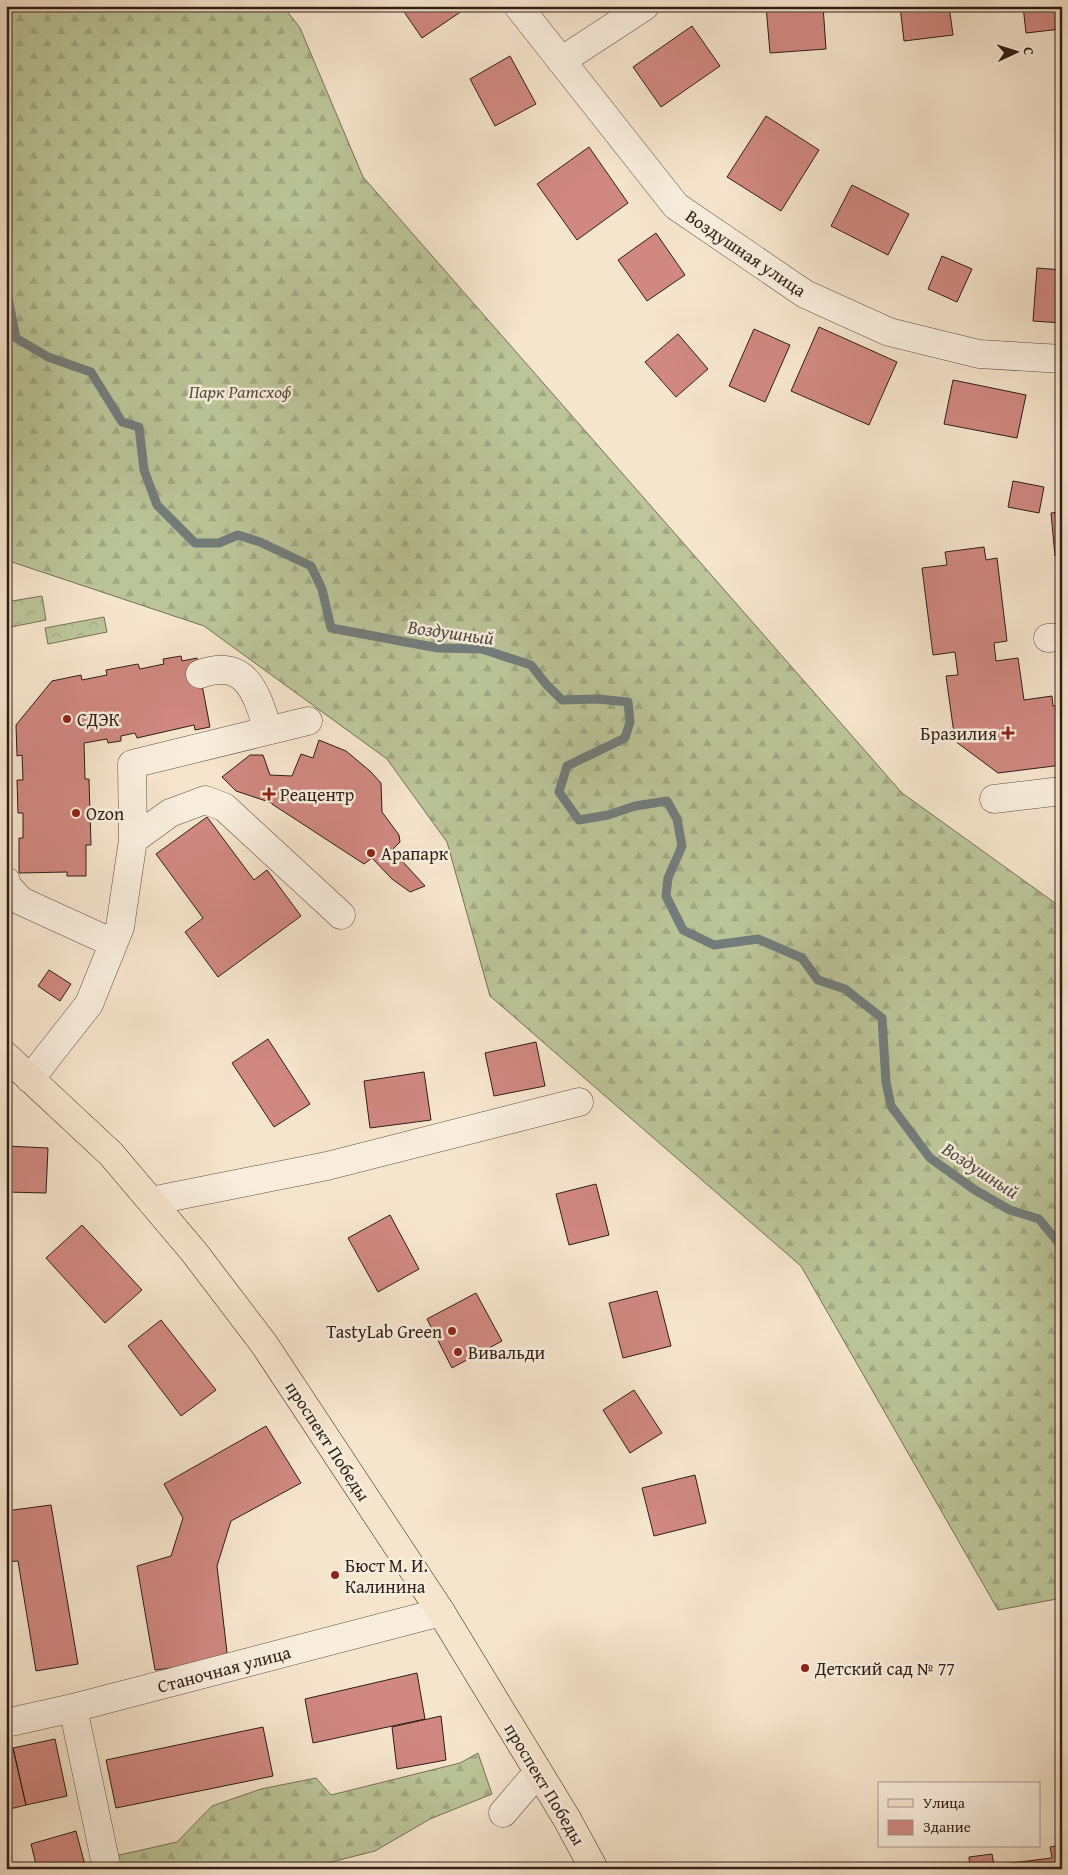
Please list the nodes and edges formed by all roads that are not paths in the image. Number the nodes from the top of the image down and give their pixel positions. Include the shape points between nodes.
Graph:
1 (518, 6) edge
2 (645, 6) edge
3 (561, 61) junction
4 (1062, 359) edge
5 (200, 674) dead end
6 (308, 721) dead end
7 (268, 730) junction
8 (1062, 791) edge
9 (994, 799) dead end
10 (133, 840) junction
11 (6, 881) edge
12 (341, 915) dead end
13 (113, 943) junction
14 (6, 1056) edge
15 (30, 1079) junction
16 (579, 1102) dead end
17 (151, 1201) junction
18 (441, 1612) junction
19 (73, 1708) junction
20 (6, 1723) edge
21 (538, 1772) junction
22 (503, 1813) dead end
23 (108, 1869) edge
24 (594, 1869) edge

1 - 3 street, Воздушная улица
2 - 3 street
3 - 4 street, Воздушная улица via 676,206 805,294 889,332 979,354
5 - 7 street via 226,671 250,684
6 - 7 street
7 - 10 street via 132,764
8 - 9 street
10 - 12 street via 170,813 205,800 224,807
10 - 13 street via 120,927
11 - 13 street via 21,901
13 - 15 street via 89,1004
14 - 15 main road, проспект Победы
15 - 17 main road, проспект Победы via 111,1154
16 - 17 street via 327,1166
17 - 18 main road, проспект Победы via 264,1344
18 - 19 street, Станочная улица
18 - 21 main road, проспект Победы
19 - 20 street, Станочная улица
19 - 23 street
21 - 22 street
21 - 24 main road, проспект Победы

